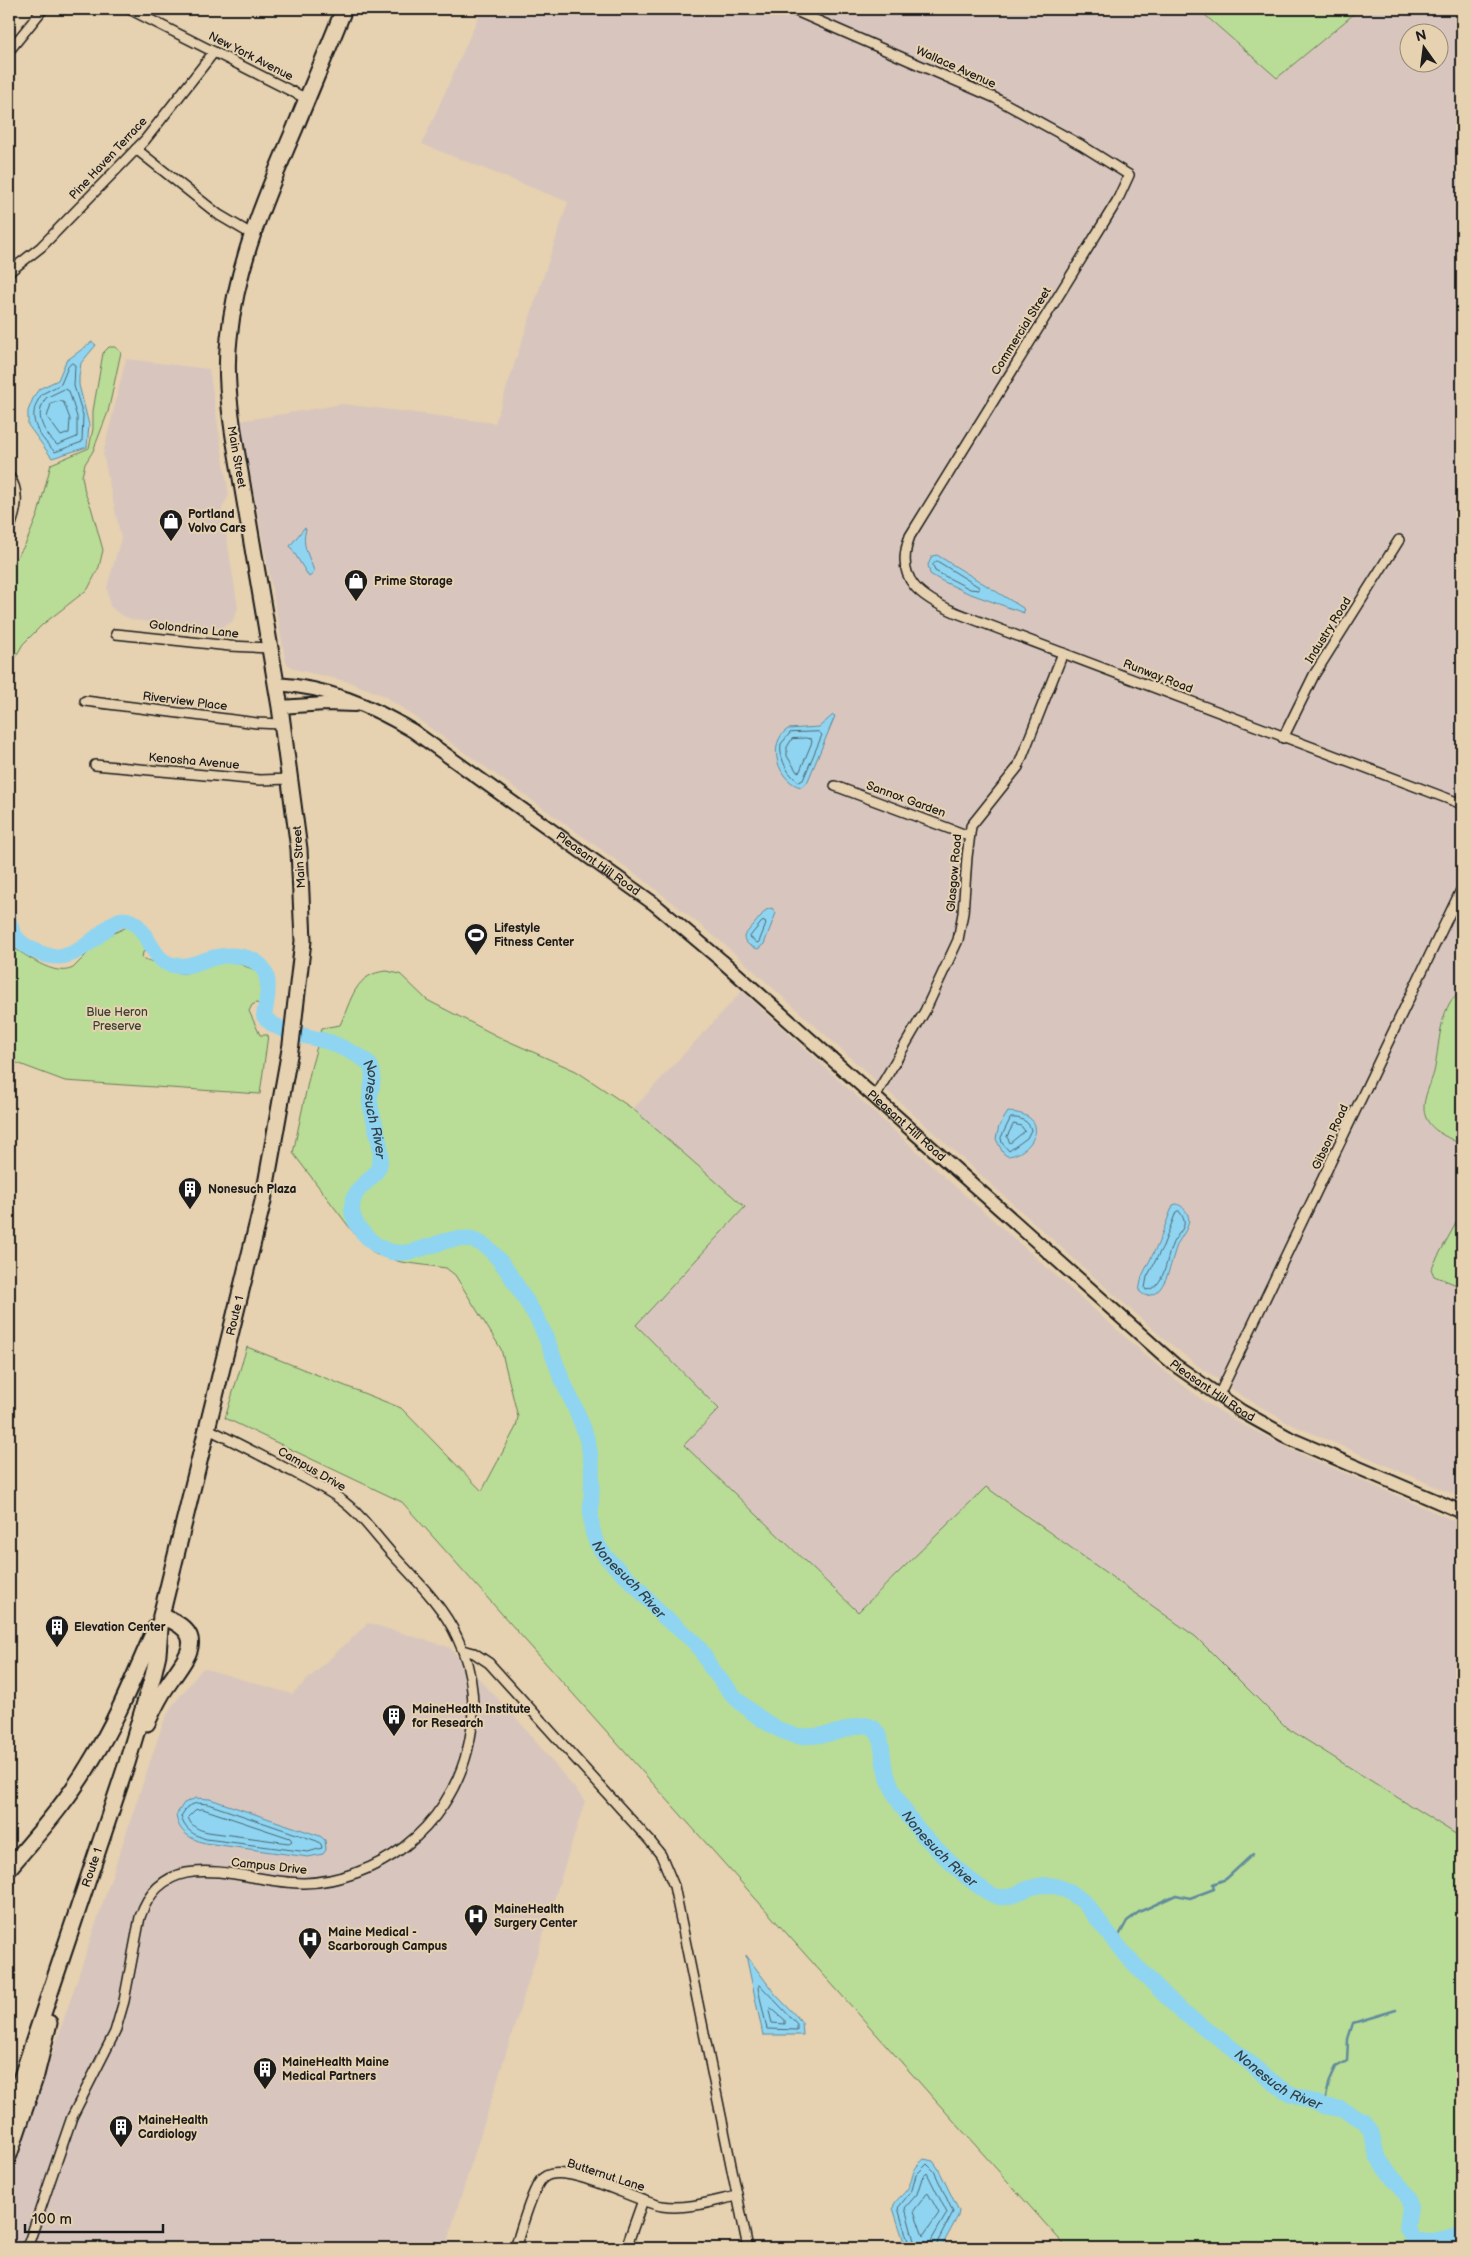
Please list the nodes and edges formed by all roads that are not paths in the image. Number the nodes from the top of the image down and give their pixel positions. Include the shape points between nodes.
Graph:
1 (43, 9) edge
2 (129, 9) edge
3 (344, 9) edge
4 (791, 9) edge
5 (9, 51) edge
6 (214, 52) junction
7 (307, 99) junction
8 (136, 149) junction
9 (1106, 160) joint
10 (253, 235) junction
11 (9, 272) edge
12 (9, 476) edge
13 (917, 522) joint
14 (9, 530) edge
15 (1399, 540) dead end
16 (116, 634) dead end
17 (270, 648) junction
18 (1063, 653) junction
19 (276, 684) junction
20 (85, 701) dead end
21 (367, 707) junction
22 (280, 708) junction
23 (282, 724) junction
24 (1283, 738) junction
25 (95, 765) dead end
26 (290, 779) junction
27 (835, 786) dead end
28 (1462, 804) edge
29 (969, 836) junction
30 (1462, 888) edge
31 (295, 1011) joint
32 (874, 1098) junction
33 (1218, 1397) junction
34 (206, 1428) junction
35 (1462, 1512) edge
36 (161, 1616) junction
37 (463, 1650) junction
38 (127, 1763) junction
39 (9, 1868) edge
40 (67, 1939) junction
41 (9, 2115) edge
42 (9, 2155) edge
43 (737, 2196) junction
44 (642, 2200) junction
45 (26, 2248) edge
46 (515, 2248) edge
47 (626, 2248) edge
48 (748, 2248) edge

1 - 5 street
2 - 6 street, New York Avenue
3 - 7 main road, Main Street
4 - 9 street, Wallace Avenue via 995,98
6 - 7 street, New York Avenue
6 - 8 street, Pine Haven Terrace
7 - 10 main road, Main Street
8 - 10 street via 220,215
8 - 11 street, Pine Haven Terrace via 41,247
9 - 13 street, Commercial Street via 1129,175 1116,201
10 - 17 main road, Main Street via 234,304 227,375 234,437
12 - 14 street via 17,502
13 - 18 street, Runway Road via 906,545 904,560 909,578 920,593 957,613
15 - 24 street, Industry Road via 1314,675
16 - 17 street, Golondrina Lane
17 - 19 main road, Main Street
18 - 24 street, Runway Road
18 - 29 street, Glasgow Road via 1018,767 975,821
19 - 21 street, Pleasant Hill Road via 322,689
19 - 22 main road, Main Street
20 - 23 street, Riverview Place via 258,724
21 - 22 street, Pleasant Hill Road via 341,704
21 - 32 street, Pleasant Hill Road via 413,730 653,904
22 - 23 main road, Main Street
23 - 26 main road, Main Street
24 - 28 street, Runway Road
25 - 26 street, Kenosha Avenue via 260,780
26 - 31 main road, Main Street via 303,919
27 - 29 street, Sannox Garden
29 - 32 street, Glasgow Road via 958,940 925,1010
30 - 33 street, Gibson Road
31 - 34 main road, Route 1 via 263,1201
32 - 33 street, Pleasant Hill Road via 1175,1365
33 - 35 street, Pleasant Hill Road via 1291,1439
34 - 36 main road, Route 1
34 - 37 street, Campus Drive via 331,1492 350,1507 439,1608
36 - 38 main road, Route 1 via 153,1676
36 - 38 main road via 186,1630 190,1637 190,1652 159,1698
36 - 39 main road, Route 1 via 123,1703 93,1760 52,1818
37 - 43 street via 489,1663 650,1841 665,1863 674,1886
37 - 45 street, Campus Drive via 471,1678 473,1713 465,1760 442,1809 406,1846 373,1866 334,1879 303,1883 188,1872 166,1880 150,1895 140,1917 115,2032 72,2117
38 - 40 main road, Route 1
40 - 41 main road, Route 1
40 - 42 main road via 40,2059
43 - 44 street, Butternut Lane via 671,2206
43 - 48 street
44 - 46 street, Butternut Lane via 575,2176 547,2175 536,2187
44 - 47 street

